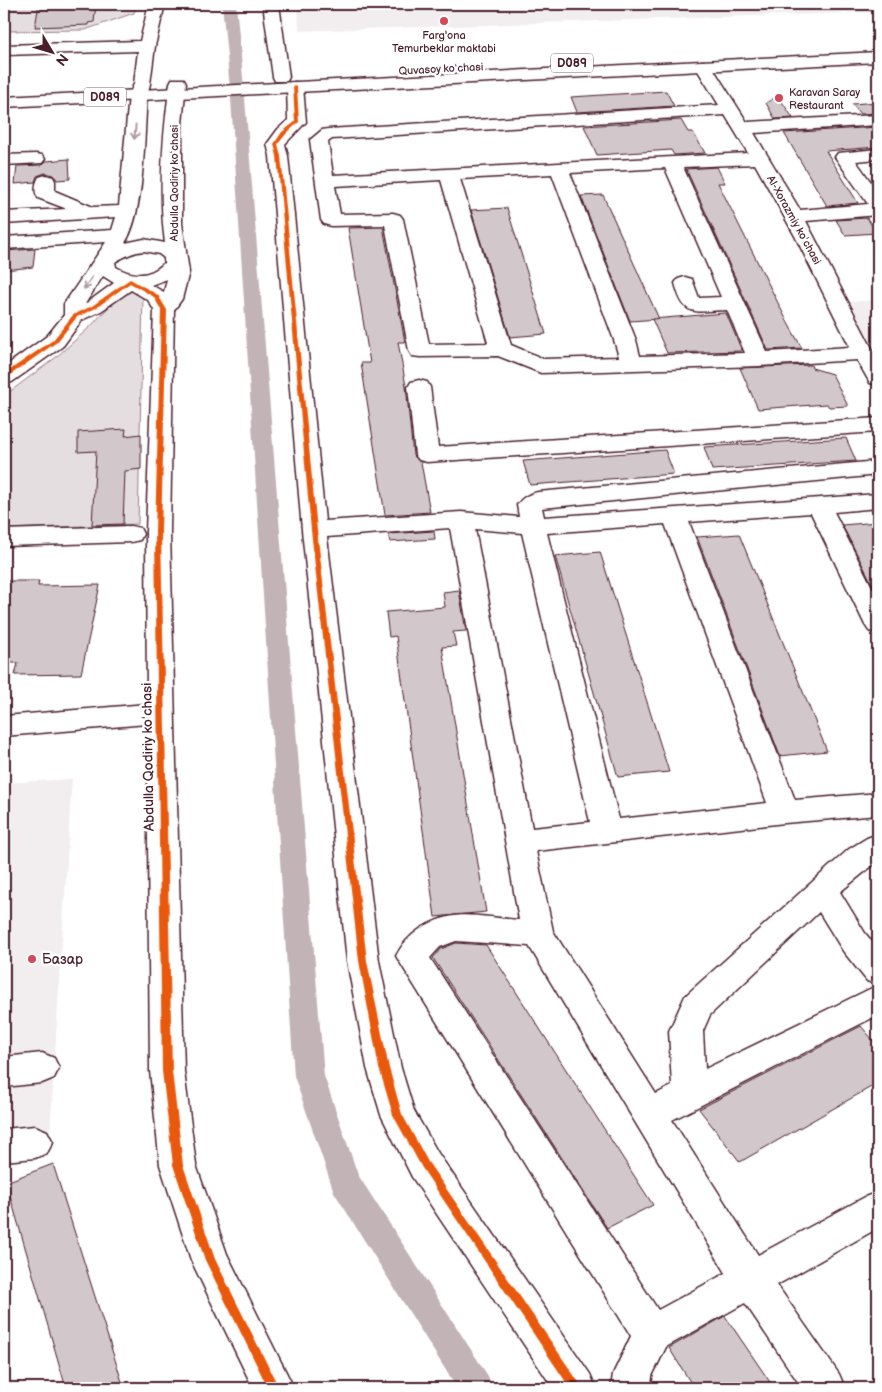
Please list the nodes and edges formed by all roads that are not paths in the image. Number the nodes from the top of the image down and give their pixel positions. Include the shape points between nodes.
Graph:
1 (157, 4) edge
2 (271, 4) edge
3 (147, 46) junction
4 (878, 47) edge
5 (4, 50) edge
6 (878, 57) edge
7 (702, 66) junction
8 (280, 83) junction
9 (178, 88) junction
10 (140, 90) junction
11 (4, 91) edge
12 (4, 102) edge
13 (731, 109) junction
14 (878, 120) edge
15 (742, 128) junction
16 (878, 154) edge
17 (760, 158) junction
18 (36, 159) dead end
19 (4, 160) edge
20 (671, 162) junction
21 (559, 169) junction
22 (448, 174) junction
23 (46, 181) dead end
24 (325, 181) junction
25 (878, 207) edge
26 (128, 211) junction
27 (97, 213) junction
28 (794, 216) junction
29 (4, 218) edge
30 (120, 235) junction
31 (4, 243) edge
32 (176, 258) junction
33 (105, 260) junction
34 (130, 281) junction
35 (685, 283) dead end
36 (734, 303) junction
37 (164, 310) junction
38 (75, 316) junction
39 (502, 349) junction
40 (863, 353) junction
41 (759, 359) junction
42 (632, 363) junction
43 (4, 377) edge
44 (878, 378) edge
45 (418, 387) dead end
46 (878, 425) edge
47 (878, 468) edge
48 (878, 501) edge
49 (818, 504) junction
50 (674, 516) junction
51 (460, 520) junction
52 (533, 526) junction
53 (314, 530) junction
54 (131, 534) dead end
55 (4, 538) edge
56 (878, 625) edge
57 (160, 713) junction
58 (4, 726) edge
59 (878, 804) edge
60 (785, 812) junction
61 (607, 832) junction
62 (519, 841) junction
63 (878, 846) edge
64 (822, 890) junction
65 (538, 934) junction
66 (878, 972) edge
67 (878, 999) edge
68 (42, 1068) dead end
69 (4, 1072) edge
70 (689, 1094) junction
71 (649, 1114) junction
72 (878, 1210) edge
73 (751, 1279) junction
74 (652, 1334) junction
75 (274, 1388) edge
76 (576, 1388) edge
77 (631, 1388) edge
78 (825, 1388) edge

1 - 3 street
2 - 8 street
3 - 5 street
3 - 10 street
4 - 8 street, Quvasoy koʻchasi / D089
6 - 7 street, Quvasoy koʻchasi / D089
7 - 8 street, Quvasoy koʻchasi / D089
7 - 13 street, Al-Xorazmiy koʻchasi
8 - 9 street, D089
8 - 53 street via 297,122 276,144
9 - 10 street, D089
9 - 32 street, Abdulla Qodiriy koʻchasi via 173,134 172,223
10 - 11 street, D089
10 - 12 street, D089
10 -> 26 street
13 - 15 street, Al-Xorazmiy koʻchasi
13 - 24 street via 328,134 319,140
14 - 15 street
15 - 17 street, Al-Xorazmiy koʻchasi
16 - 25 street via 844,157
17 - 20 street
17 - 28 street, Al-Xorazmiy koʻchasi
18 - 19 street
20 - 21 street
20 - 36 street
21 - 22 street
21 - 42 street
22 - 24 street
22 - 39 street
23 - 27 street via 45,194
24 - 39 street via 331,220 393,219 420,351
25 - 28 street
26 - 27 street
26 - 30 street
27 - 29 street
28 - 40 street, Al-Xorazmiy koʻchasi
30 - 31 street
30 - 33 street
32 - 33 street via 165,248 144,245 122,249
32 - 34 street via 176,264 164,275
32 - 37 street, Abdulla Qodiriy koʻchasi via 179,272 172,299
33 - 34 street via 112,275
33 -> 38 street via 74,304
34 - 37 street via 156,296
34 - 38 street via 94,307
35 - 36 street via 690,301 697,305
36 - 41 street
37 - 57 street, Abdulla Qodiriy koʻchasi via 158,532
38 - 43 street via 55,340
39 - 42 street via 541,366
40 - 41 street
40 - 44 street, Al-Xorazmiy koʻchasi
41 - 42 street
45 - 46 street via 427,454
47 - 52 street via 538,499 529,505
48 - 49 street
49 - 50 street
49 - 56 street
50 - 52 street
50 - 60 street
51 - 52 street
51 - 53 street
51 - 62 street
52 - 61 street
53 - 76 street via 363,961 384,1068 398,1115 425,1165
54 - 55 street
57 - 58 street
57 - 75 street, Abdulla Qodiriy koʻchasi via 167,1070 178,1165 210,1260
59 - 60 street
60 - 61 street
61 - 62 street
62 - 65 street
63 - 64 street
64 - 66 street via 854,942
64 - 70 street via 697,1006 686,1031
65 - 71 street
65 - 74 street via 455,928 430,938 412,956
67 - 70 street
68 - 69 street
70 - 71 street
71 - 73 street
72 - 73 street
73 - 74 street
73 - 78 street
74 - 77 street via 633,1374

